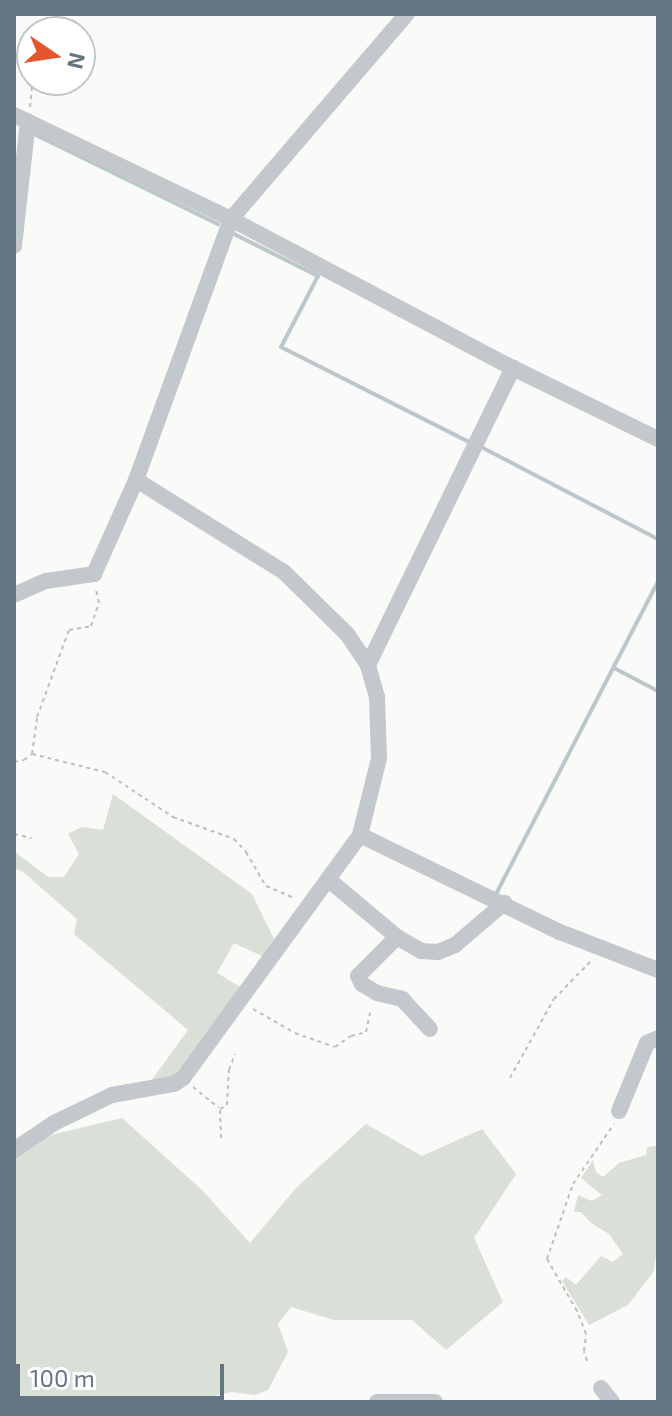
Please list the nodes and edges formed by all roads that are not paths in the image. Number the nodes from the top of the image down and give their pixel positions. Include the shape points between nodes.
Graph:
1 (407, 14) edge
2 (21, 119) edge
3 (231, 219) junction
4 (14, 246) edge
5 (513, 368) junction
6 (658, 439) edge
7 (136, 480) junction
8 (14, 595) edge
9 (368, 665) junction
10 (360, 835) junction
11 (329, 880) junction
12 (504, 903) junction
13 (397, 937) junction
14 (658, 970) edge
15 (430, 1029) dead end
16 (658, 1040) edge
17 (619, 1111) road end
18 (14, 1150) edge
19 (601, 1388) dead end
20 (377, 1402) edge
21 (435, 1402) edge
22 (612, 1402) edge

1 - 3 street
2 - 3 street
2 - 4 street
3 - 5 street
3 - 7 street
5 - 6 street
5 - 9 street
7 - 8 street via 94,574 46,581
7 - 9 street via 284,572 348,635
9 - 10 street via 377,697 379,758
10 - 11 street
10 - 12 street
11 - 13 street
11 - 18 street via 183,1078 112,1095
12 - 13 street via 455,945 438,952 421,951
12 - 14 street via 597,949
13 - 15 street via 358,976 377,993 402,999
16 - 17 street via 647,1043
19 - 22 street
20 - 21 street

